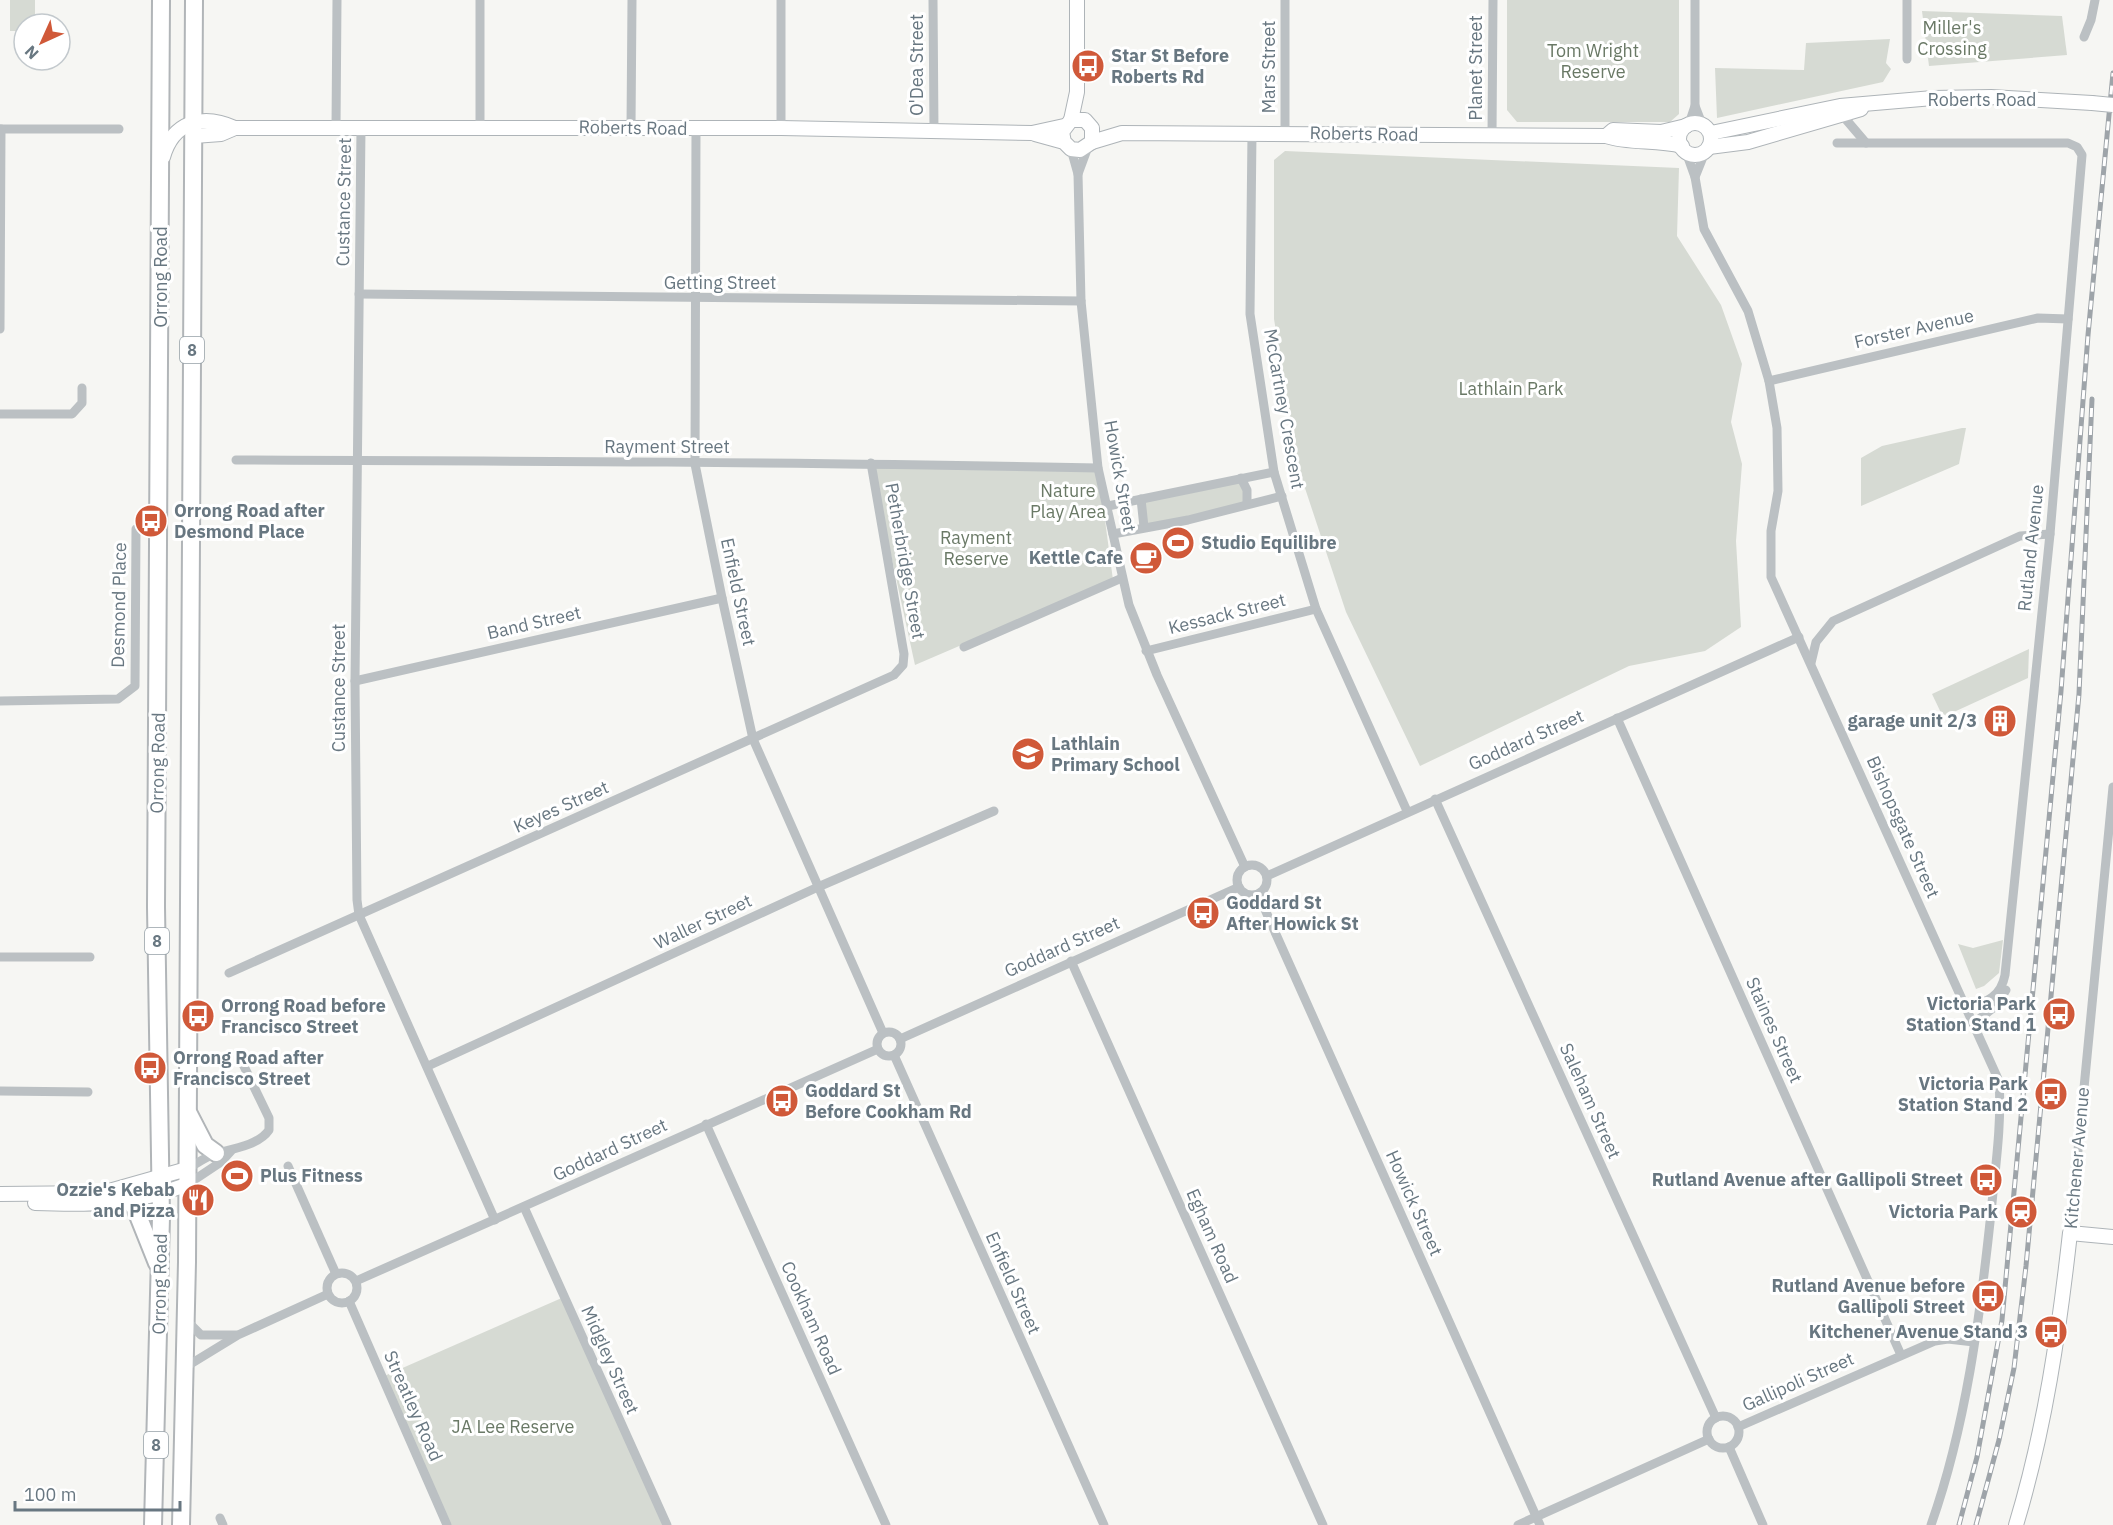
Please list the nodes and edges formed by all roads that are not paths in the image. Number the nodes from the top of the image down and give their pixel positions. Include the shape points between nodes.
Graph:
1 (161, 0) edge
2 (194, 0) edge
3 (337, 0) edge
4 (480, 0) edge
5 (632, 0) edge
6 (781, 0) edge
7 (933, 0) edge
8 (1077, 0) edge
9 (1285, 0) edge
10 (1493, 0) edge
11 (1695, 0) edge
12 (1907, 0) edge
13 (2095, 0) edge
14 (2084, 38) dead end
15 (1907, 59) dead end
16 (1077, 92) junction
17 (1871, 105) junction
18 (2113, 105) edge
19 (1844, 116) junction
20 (1088, 122) junction
21 (1067, 123) junction
22 (336, 127) junction
23 (631, 127) junction
24 (194, 128) junction
25 (361, 128) junction
26 (480, 128) junction
27 (781, 128) junction
28 (1, 129) edge
29 (119, 129) dead end
30 (696, 129) junction
31 (934, 130) junction
32 (1032, 133) junction
33 (1122, 133) junction
34 (1252, 133) junction
35 (1286, 134) junction
36 (1700, 134) junction
37 (1492, 135) junction
38 (1606, 136) junction
39 (1837, 143) dead end
40 (1866, 143) junction
41 (1067, 145) junction
42 (1090, 145) junction
43 (1684, 149) junction
44 (162, 162) junction
45 (1078, 174) junction
46 (1695, 177) junction
47 (359, 294) junction
48 (697, 299) junction
49 (1081, 301) junction
50 (2068, 319) junction
51 (0, 329) edge
52 (1769, 381) junction
53 (82, 388) dead end
54 (0, 414) edge
55 (236, 460) dead end
56 (357, 461) junction
57 (871, 463) junction
58 (695, 464) junction
59 (1098, 468) junction
60 (1274, 471) junction
61 (1241, 478) junction
62 (1282, 496) junction
63 (1141, 499) junction
64 (1247, 503) junction
65 (1108, 506) junction
66 (1144, 527) junction
67 (136, 529) dead end
68 (1113, 534) junction
69 (2050, 534) junction
70 (1122, 578) junction
71 (722, 598) junction
72 (1316, 609) junction
73 (1799, 637) junction
74 (964, 647) dead end
75 (1146, 651) junction
76 (1811, 663) junction
77 (903, 665) joint
78 (355, 681) junction
79 (0, 701) edge
80 (1617, 718) junction
81 (753, 739) junction
82 (2113, 787) edge
83 (1435, 799) junction
84 (994, 811) dead end
85 (1407, 811) junction
86 (2110, 849) edge
87 (1245, 867) junction
88 (1266, 876) junction
89 (818, 887) junction
90 (1239, 887) junction
91 (1258, 894) junction
92 (359, 915) junction
93 (2009, 950) junction
94 (0, 957) edge
95 (90, 957) dead end
96 (1071, 961) junction
97 (229, 973) dead end
98 (1967, 1007) junction
99 (1974, 1023) junction
100 (884, 1033) junction
101 (900, 1039) junction
102 (878, 1049) junction
103 (894, 1055) junction
104 (240, 1058) dead end
105 (428, 1066) junction
106 (0, 1091) edge
107 (88, 1092) dead end
108 (187, 1110) junction
109 (706, 1124) junction
110 (223, 1152) junction
111 (288, 1166) dead end
112 (186, 1177) junction
113 (161, 1186) junction
114 (0, 1194) edge
115 (130, 1202) junction
116 (0, 1203) edge
117 (524, 1207) junction
118 (495, 1220) junction
119 (2070, 1233) junction
120 (2113, 1237) edge
121 (160, 1270) junction
122 (336, 1274) junction
123 (356, 1281) junction
124 (328, 1294) junction
125 (349, 1301) junction
126 (187, 1320) junction
127 (238, 1335) junction
128 (1974, 1342) junction
129 (1902, 1355) junction
130 (183, 1369) junction
131 (1716, 1418) junction
132 (1738, 1427) junction
133 (1709, 1439) junction
134 (1729, 1447) junction
135 (1539, 1521) edge
136 (153, 1525) edge
137 (181, 1525) edge
138 (447, 1525) edge
139 (667, 1525) edge
140 (886, 1525) edge
141 (1104, 1525) edge
142 (1323, 1525) edge
143 (1518, 1525) edge
144 (1763, 1525) edge
145 (1931, 1525) edge
146 (2016, 1525) edge

1 - 44 highway, Orrong Road / 8
2 - 24 highway, Orrong Road / 8
3 - 22 street
4 - 26 street
5 - 23 street
6 - 27 street
7 - 31 street, O'Dea Street
8 - 16 main road
9 - 35 street, Mars Street
10 - 37 street, Planet Street
11 - 36 street via 1695,106
12 - 15 street
13 - 14 street
16 - 20 main road
16 - 21 main road
17 - 18 main road, Roberts Road, bridge via 1991,97
17 - 19 main road, Roberts Road
17 - 36 main road, Roberts Road via 1840,106
19 - 36 main road, Roberts Road via 1748,142
19 - 40 street
20 - 21 main road
20 - 33 main road, Roberts Road
20 - 42 main road via 1094,132
21 - 32 main road, Roberts Road
21 - 41 main road
22 - 24 main road, Roberts Road via 235,128 222,122
22 - 25 main road, Roberts Road
23 - 26 main road, Roberts Road
23 - 30 main road, Roberts Road
24 - 44 main road via 179,128
24 - 108 highway, Orrong Road / 8
25 - 26 main road, Roberts Road
25 - 47 street, Custance Street
27 - 30 main road, Roberts Road
27 - 31 main road, Roberts Road
28 - 29 street
28 - 51 street
30 - 48 street, Enfield Street
31 - 32 main road, Roberts Road
32 - 41 main road, Roberts Road
33 - 34 main road, Roberts Road
33 - 42 main road, Roberts Road
34 - 35 main road, Roberts Road
34 - 60 street, McCartney Crescent via 1250,314
35 - 37 main road, Roberts Road
36 - 38 main road, Roberts Road via 1613,130
36 - 43 main road, Roberts Road via 1693,155
36 - 43 main road via 1680,134
36 - 46 street
37 - 38 main road, Roberts Road
38 - 43 main road, Roberts Road via 1662,141
39 - 40 street
40 - 50 street, Rutland Avenue via 2068,143 2080,150 2083,158
41 - 42 main road via 1080,150
41 - 45 street, Howick Street
42 - 45 street, Howick Street
43 - 46 street, Bishopsgate Street
44 - 113 highway, Orrong Road / 8 via 156,907
45 - 49 street, Howick Street
46 - 52 street, Bishopsgate Street via 1704,229 1748,311
47 - 48 street, Getting Street
47 - 56 street, Custance Street
48 - 49 street, Getting Street
48 - 58 street, Enfield Street
49 - 59 street, Howick Street
50 - 52 street, Forster Avenue via 2038,318
50 - 69 street, Rutland Avenue
52 - 73 street, Bishopsgate Street via 1777,428 1778,491 1771,531 1771,577
53 - 54 street via 82,403 72,414
55 - 56 street, Rayment Street
56 - 58 street, Rayment Street
56 - 78 street, Custance Street
57 - 58 street, Rayment Street
57 - 59 street, Rayment Street
57 - 77 street, Petherbridge Street
58 - 71 street, Enfield Street
59 - 65 street, Howick Street
60 - 61 street
60 - 62 street, McCartney Crescent
61 - 63 street
61 - 64 street via 1247,490
62 - 64 street
62 - 72 street, McCartney Crescent
63 - 65 street
63 - 66 street
64 - 66 street via 1188,520
65 - 68 street, Howick Street
66 - 68 street
67 - 79 street, Desmond Place via 135,686 118,699
68 - 70 street, Howick Street
69 - 76 street via 2020,536 1833,621 1816,642
69 - 93 street, Rutland Avenue
70 - 74 street
70 - 75 street, Howick Street
71 - 78 street, Band Street
71 - 81 street, Enfield Street
72 - 75 street, Kessack Street
72 - 85 street, McCartney Crescent
73 - 76 street, Bishopsgate Street
73 - 80 street, Goddard Street
75 - 87 street, Howick Street
76 - 98 street, Bishopsgate Street
77 - 81 street, Keyes Street via 894,675
78 - 92 street, Custance Street
80 - 83 street, Goddard Street
80 - 129 street, Staines Street
81 - 89 street, Enfield Street
81 - 92 street, Keyes Street
82 - 86 street, Kitchener Avenue
83 - 85 street, Goddard Street
83 - 131 street, Saleham Street
84 - 89 street, Waller Street
85 - 88 street, Goddard Street
86 - 119 street, Kitchener Avenue
87 - 88 street via 1258,866
87 - 90 street via 1237,877
88 - 91 street via 1267,884
89 - 100 street, Enfield Street
89 - 105 street, Waller Street
90 - 91 street via 1249,895
90 - 96 street, Goddard Street
91 - 135 street, Howick Street
92 - 97 street, Keyes Street
92 - 105 street, Custance Street
93 - 98 street, Rutland Avenue via 2000,991 1986,1002
93 - 99 street, Rutland Avenue via 2011,975 2006,992 1997,1005
94 - 95 street
96 - 101 street, Goddard Street
96 - 142 street, Egham Road
98 - 99 street, Bishopsgate Street
99 - 128 street, Bishopsgate Street via 1999,1081 2001,1112
100 - 101 street via 894,1033
100 - 102 street via 877,1042
101 - 103 street via 901,1046
102 - 103 street via 887,1056
102 - 109 street, Goddard Street
103 - 141 street, Enfield Street
104 - 110 street via 270,1124 263,1136
105 - 118 street, Custance Street
106 - 107 street
108 - 110 highway via 205,1145
108 - 112 highway, Orrong Road / 8
109 - 117 street, Goddard Street
109 - 140 street, Cookham Road
110 - 112 street
110 - 112 street via 221,1162
111 - 122 street
112 - 113 main road
112 - 126 highway, Orrong Road / 8
113 - 114 main road via 102,1193
113 - 115 main road
113 - 121 highway, Orrong Road / 8
115 - 116 main road
115 - 121 highway
117 - 118 street, Goddard Street
117 - 139 street, Midgley Street
118 - 123 street, Goddard Street
119 - 120 main road
119 - 146 main road, Kitchener Avenue via 2059,1335
121 - 136 highway, Orrong Road / 8
122 - 123 street via 346,1273
122 - 124 street via 328,1283
123 - 125 street via 357,1290
124 - 125 street via 339,1303
124 - 127 street
125 - 138 street, Streatley Road
126 - 127 street via 201,1335
126 - 130 highway, Orrong Road / 8
127 - 130 street
128 - 129 street, Gallipoli Street via 1941,1340
128 - 145 street, Bishopsgate Street via 1946,1483
129 - 132 street, Gallipoli Street
130 - 137 highway, Orrong Road / 8
131 - 132 street via 1729,1418
131 - 133 street via 1708,1427
132 - 134 street via 1737,1438
133 - 134 street via 1717,1447
133 - 135 street
134 - 144 street
135 - 143 street

